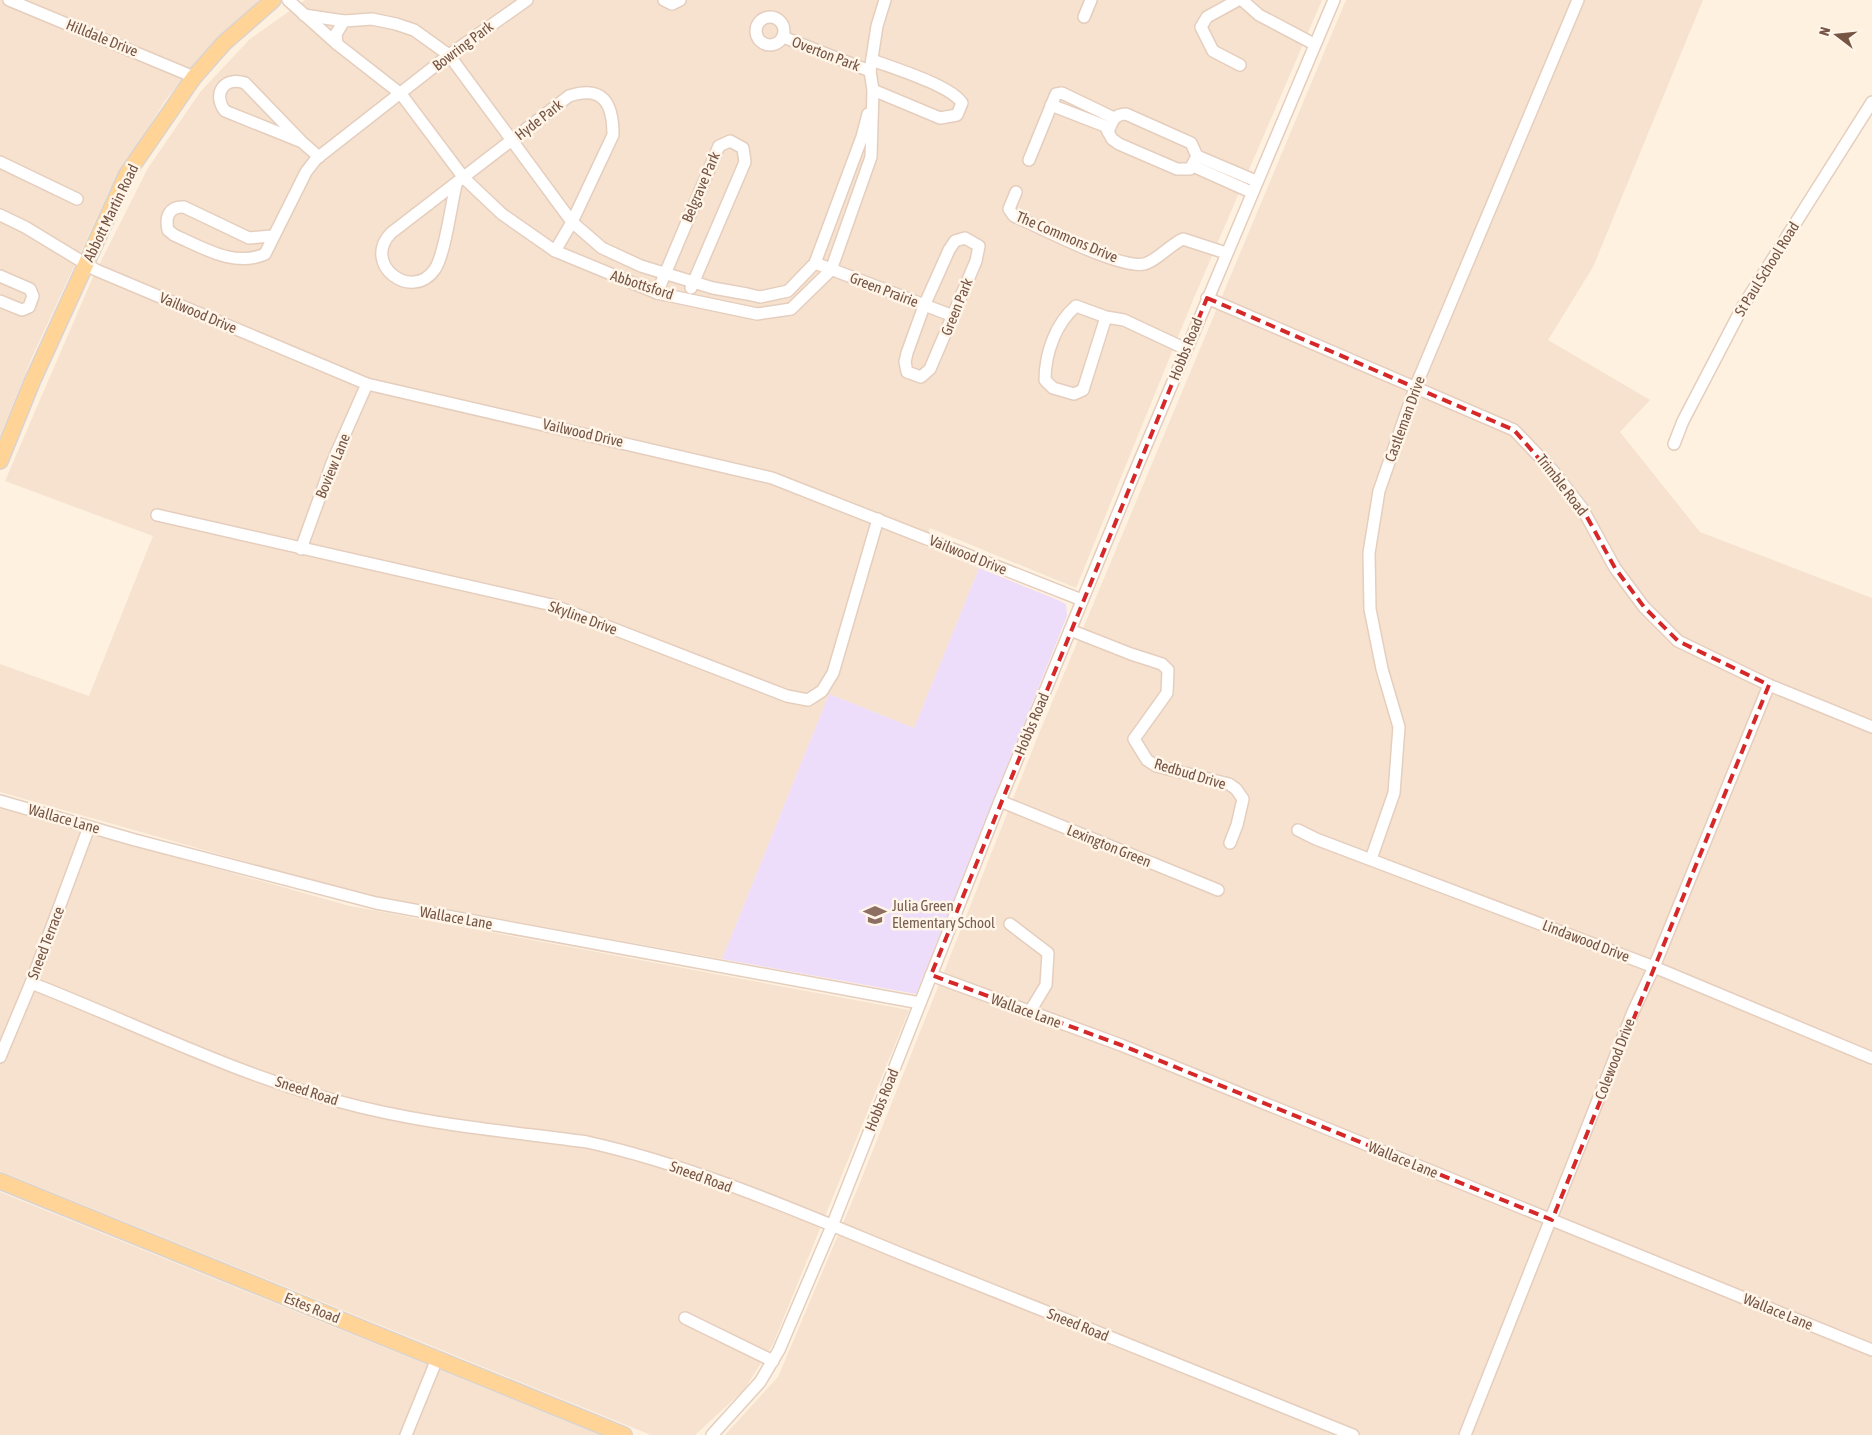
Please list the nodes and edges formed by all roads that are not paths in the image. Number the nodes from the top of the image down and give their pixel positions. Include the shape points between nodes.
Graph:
1 (9, 0) edge
2 (273, 0) edge
3 (288, 0) edge
4 (527, 0) edge
5 (664, 0) edge
6 (680, 0) edge
7 (885, 0) edge
8 (1091, 0) edge
9 (1238, 0) edge
10 (1242, 0) edge
11 (1334, 0) edge
12 (1578, 0) edge
13 (304, 15) junction
14 (1084, 17) dead end
15 (344, 21) junction
16 (783, 37) dead end
17 (338, 44) junction
18 (1314, 44) junction
19 (450, 56) junction
20 (1240, 65) dead end
21 (871, 66) junction
22 (194, 77) junction
23 (873, 90) junction
24 (401, 94) junction
25 (1872, 102) edge
26 (1051, 105) junction
27 (1114, 118) junction
28 (1108, 132) junction
29 (513, 140) junction
30 (302, 142) junction
31 (319, 157) junction
32 (1029, 160) dead end
33 (1195, 161) junction
34 (0, 162) edge
35 (1256, 181) junction
36 (460, 182) junction
37 (1016, 192) dead end
38 (1252, 192) junction
39 (77, 199) dead end
40 (0, 215) edge
41 (572, 222) junction
42 (272, 236) junction
43 (249, 238) junction
44 (554, 251) junction
45 (1226, 253) junction
46 (246, 260) junction
47 (86, 263) junction
48 (815, 263) junction
49 (831, 270) junction
50 (665, 274) junction
51 (0, 276) edge
52 (693, 282) junction
53 (657, 294) junction
54 (1206, 298) junction
55 (687, 299) junction
56 (0, 301) edge
57 (924, 306) junction
58 (953, 316) junction
59 (1106, 317) junction
60 (1186, 349) junction
61 (367, 384) junction
62 (1415, 388) junction
63 (1674, 444) dead end
64 (0, 461) edge
65 (157, 516) dead end
66 (878, 520) junction
67 (301, 549) junction
68 (1082, 600) junction
69 (1070, 630) junction
70 (1769, 685) junction
71 (1872, 727) edge
72 (0, 801) edge
73 (1000, 801) junction
74 (89, 827) junction
75 (1298, 830) dead end
76 (1230, 843) dead end
77 (1371, 859) junction
78 (1218, 890) dead end
79 (1010, 924) dead end
80 (1654, 967) junction
81 (931, 975) junction
82 (31, 983) junction
83 (920, 1003) junction
84 (1029, 1013) junction
85 (0, 1057) edge
86 (1872, 1058) edge
87 (0, 1181) edge
88 (1552, 1220) junction
89 (832, 1226) junction
90 (685, 1318) dead end
91 (1872, 1350) edge
92 (437, 1359) junction
93 (773, 1361) junction
94 (406, 1435) edge
95 (624, 1435) edge
96 (712, 1435) edge
97 (1354, 1435) edge
98 (1465, 1435) edge

1 - 22 street, Hilldale Drive
2 - 22 main road, Abbott Martin Road via 224,43
3 - 13 street, Abbottsford
4 - 19 street, Bowring Park
5 - 6 street via 672,4
7 - 21 street, Abbottsford
8 - 14 street
9 - 20 street via 1207,17 1201,27 1213,52
10 - 18 street via 1259,15
11 - 18 street, Hobbs Road
12 - 62 street, Castleman Drive
13 - 15 street, Abbottsford
13 - 17 street, Abbottsford
15 - 17 street via 336,34
15 - 19 street, Abbottsford via 372,19 396,24 414,30
16 - 21 street, Overton Park
17 - 24 street, Abbottsford
18 - 35 street, Hobbs Road
19 - 24 street, Bowring Park
19 - 29 street, Abbottsford
21 - 23 street, Abbottsford
21 - 23 street, Overton Park via 935,85 962,103 957,115 940,118
22 - 47 main road, Abbott Martin Road via 128,174
23 - 48 street, Abbottsford via 862,137
23 - 49 street, Abbottsford via 871,157
24 - 31 street, Bowring Park
24 - 36 street, Abbottsford
25 - 63 street, St Paul School Road via 1743,306
26 - 27 street via 1056,94 1062,93
26 - 28 street via 1105,126
26 - 32 street
27 - 28 street
27 - 33 street via 1118,114 1126,114 1191,143
28 - 33 street via 1119,144 1177,169 1184,170
29 - 36 street, Hyde Park
29 - 41 street, Abbottsford
29 - 41 street, Hyde Park via 569,96 586,90 606,102 613,120 613,135
30 - 30 street via 225,111 220,105 221,89 229,82 245,83
30 - 31 street
31 - 42 street, Bowring Park via 306,172
33 - 35 street
33 - 38 street
34 - 39 street
35 - 38 street, Hobbs Road
36 - 36 street, Hyde Park via 386,238 383,260 396,279 418,281 436,267
36 - 44 street, Abbottsford
37 - 45 street, The Commons Drive via 1008,209 1014,216 1129,263 1145,264 1183,239
38 - 45 street, Hobbs Road
40 - 47 street, Vailwood Drive via 25,226
41 - 44 street, Hyde Park
41 - 50 street, Abbottsford via 602,248
42 - 43 street
42 - 46 street, Bowring Park via 265,254
43 - 46 street
43 - 46 street via 184,207 170,210 167,217 168,230 174,235 228,258
44 - 53 street, Abbottsford
45 - 54 street, Hobbs Road
47 - 61 street, Vailwood Drive
47 - 64 main road, Abbott Martin Road
48 - 49 street, Green Prairie
48 - 52 street, Abbottsford via 788,291 760,297
49 - 55 street, Abbottsford via 791,310 757,314
49 - 57 street, Green Prairie
50 - 52 street, Abbottsford
50 - 52 street, Belgrave Park via 715,154 719,146 730,141 743,148 745,162
50 - 53 street, Belgrave Park
51 - 56 street via 30,289 33,296 29,307 22,310
52 - 55 street, Belgrave Park
53 - 55 street, Abbottsford
54 - 60 street, Hobbs Road
54 - 62 street, Trimble Road
57 - 58 street, Green Prairie
57 - 58 street, Green Park via 905,362 907,372 914,375 921,377 930,369
57 - 58 street, Green Park via 949,250 955,241 965,238 979,246
59 - 59 street via 1083,390 1074,394 1052,388 1045,380 1045,370 1052,340 1066,314 1076,306
59 - 60 street via 1124,320
60 - 68 street, Hobbs Road
61 - 66 street, Vailwood Drive via 772,478
61 - 67 street, Boview Lane via 332,464
62 - 70 street, Trimble Road via 1514,430 1582,508 1615,568 1644,606 1678,641
62 - 77 street, Castleman Drive via 1379,491 1369,553 1370,609 1382,669 1399,727 1394,793
65 - 67 street, Skyline Drive
66 - 67 street, Skyline Drive via 833,673 822,691 808,700 787,696 552,605
66 - 68 street, Vailwood Drive
68 - 69 street, Hobbs Road
69 - 73 street, Hobbs Road
69 - 76 street, Redbud Drive via 1162,664 1168,670 1167,693 1134,739 1147,760 1156,766 1229,784 1236,789 1243,799
70 - 71 street, Trimble Road
70 - 80 street, Colewood Drive
72 - 74 street, Wallace Lane
73 - 78 street, Lexington Green
73 - 81 street, Hobbs Road
74 - 82 street, Sneed Terrace
74 - 83 street, Wallace Lane via 376,903
75 - 77 street, Lindawood Drive
77 - 80 street, Lindawood Drive
79 - 84 street via 1048,953 1046,985
80 - 86 street, Lindawood Drive
80 - 88 street, Colewood Drive via 1633,1012
81 - 83 street, Hobbs Road
81 - 84 street, Wallace Lane
82 - 85 street, Sneed Terrace
82 - 89 street, Sneed Road via 298,1090 385,1113 620,1149
83 - 89 street, Hobbs Road
84 - 88 street, Wallace Lane via 1122,1046
87 - 92 main road, Estes Road
88 - 91 street, Wallace Lane
88 - 98 street, Colewood Drive
89 - 93 street, Hobbs Road
89 - 97 street, Sneed Road
90 - 93 street
92 - 94 street
92 - 95 main road, Estes Road
93 - 96 street, Hobbs Road via 760,1382

